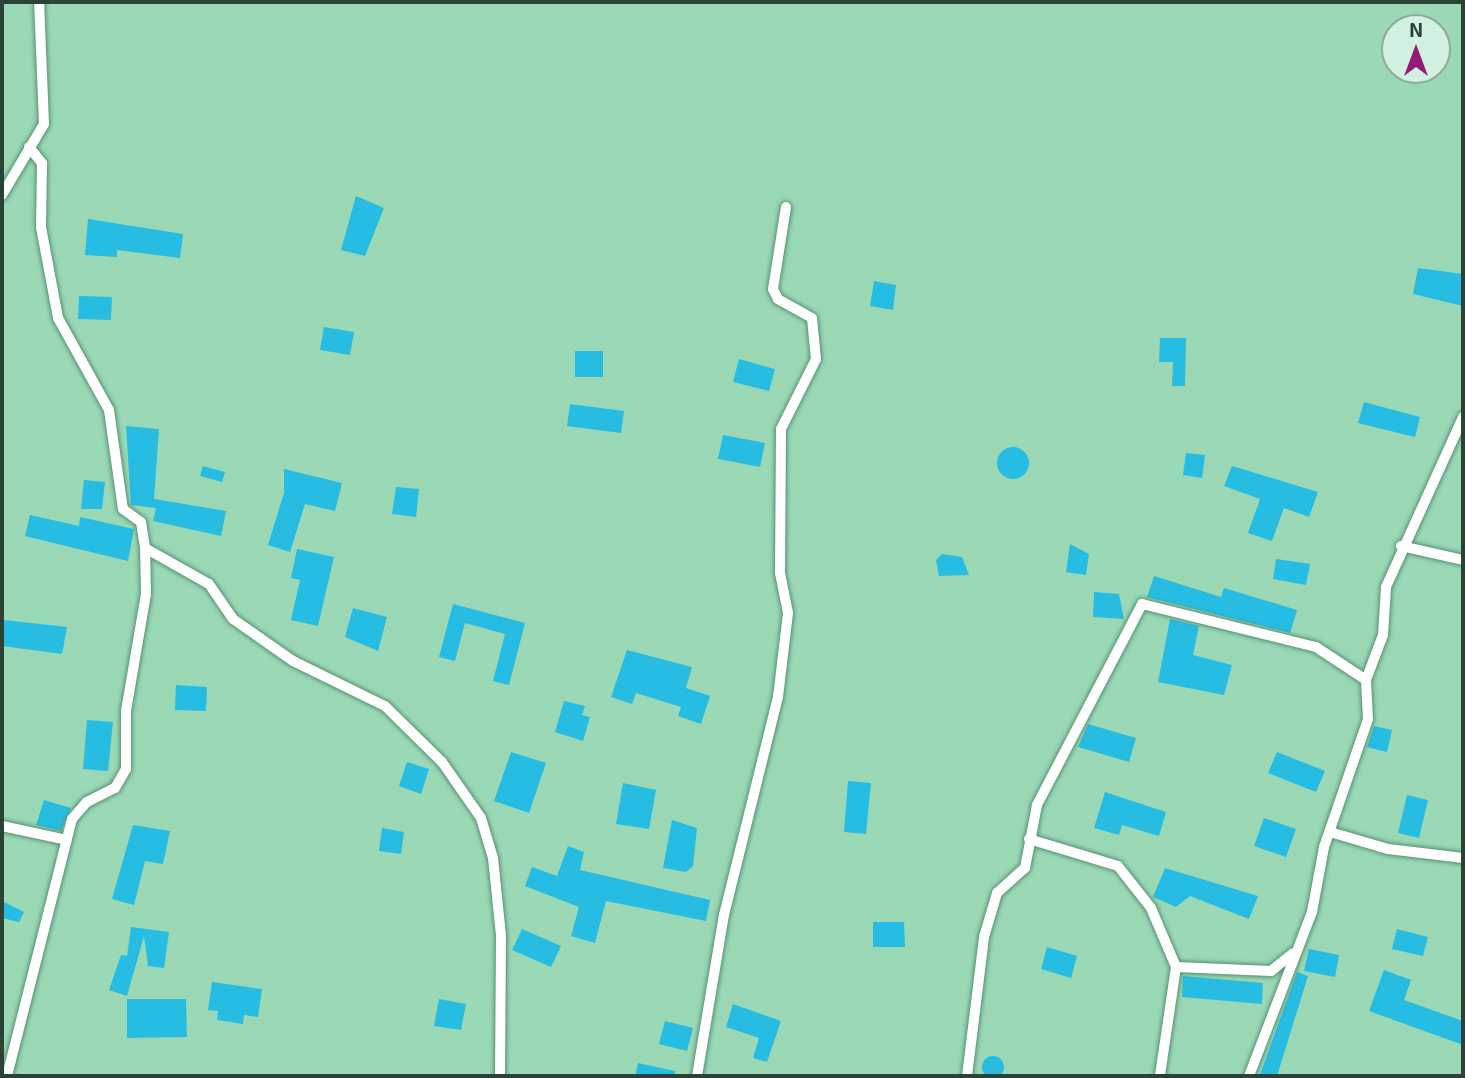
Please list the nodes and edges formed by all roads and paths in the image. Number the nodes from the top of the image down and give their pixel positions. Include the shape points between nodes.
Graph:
1 (39, 2) edge
2 (29, 147) junction
3 (2, 195) edge
4 (786, 207) dead end
5 (1463, 417) edge
6 (1401, 547) junction
7 (145, 548) junction
8 (1463, 560) edge
9 (1366, 680) junction
10 (2, 826) edge
11 (1331, 832) junction
12 (1029, 839) junction
13 (67, 840) junction
14 (1463, 858) edge
15 (1295, 951) junction
16 (1177, 967) junction
17 (7, 1072) edge
18 (500, 1076) edge
19 (697, 1076) edge
20 (967, 1076) edge
21 (1160, 1076) edge
22 (1249, 1076) edge

1 - 2 street via 47,89 44,124
2 - 3 street
2 - 7 street via 42,163 41,227 58,318 109,410 123,509 141,522
4 - 19 street via 773,289 778,299 812,318 816,359 781,429 780,573 788,613 778,697 724,915
5 - 6 street via 1429,499
6 - 8 street
6 - 9 street via 1386,587 1383,635
7 - 13 street via 146,594 126,711 126,769 115,788 77,810
7 - 18 street via 209,584 233,619 275,649 385,705 462,790 481,818 493,859 503,974
9 - 11 street via 1372,706
9 - 12 street via 1316,647 1142,604 1037,805
10 - 13 street
11 - 14 street via 1388,849
11 - 15 street via 1312,912
12 - 16 street via 1118,866 1152,908
12 - 20 street via 1025,868 997,894 984,937
13 - 17 street
15 - 16 street via 1271,971
15 - 22 street
16 - 21 street

